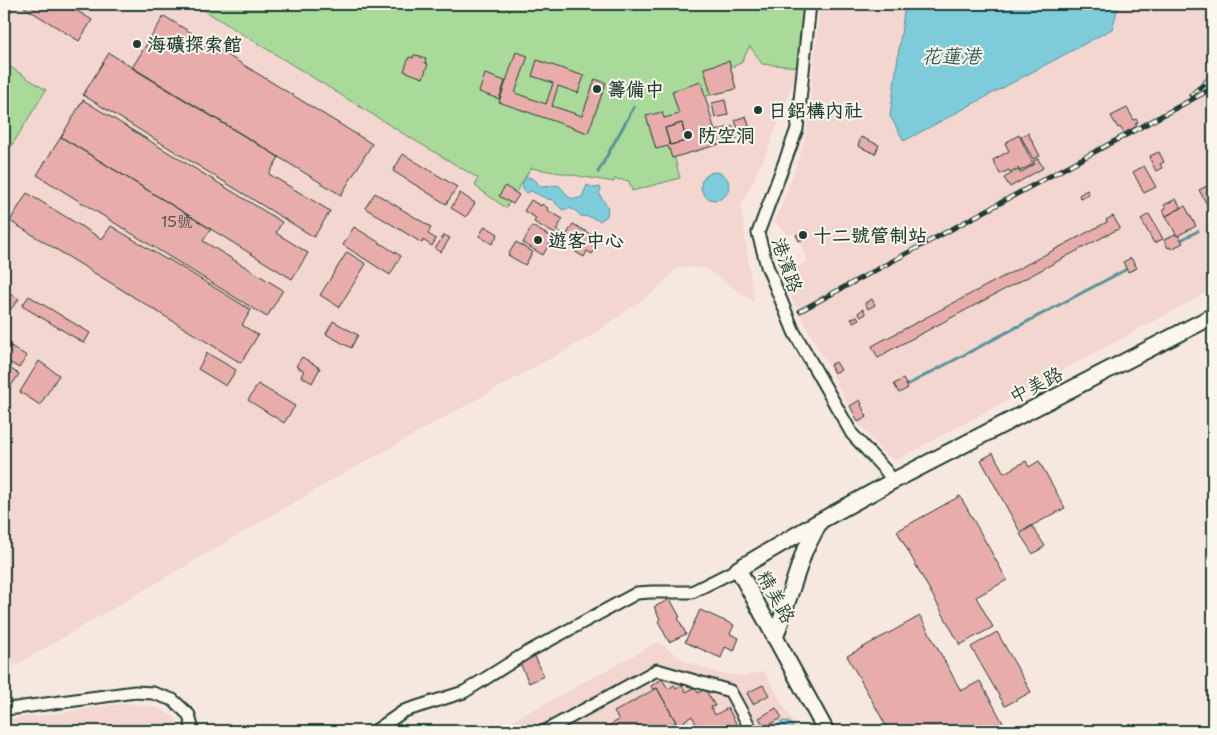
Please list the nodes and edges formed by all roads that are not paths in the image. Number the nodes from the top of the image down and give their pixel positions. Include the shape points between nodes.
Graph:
1 (810, 4) edge
2 (1213, 316) edge
3 (893, 481) junction
4 (876, 490) joint
5 (820, 521) junction
6 (738, 570) junction
7 (775, 638) junction
8 (4, 709) edge
9 (193, 731) edge
10 (375, 731) edge
11 (545, 731) edge
12 (752, 731) edge
13 (826, 731) edge

1 - 3 street, 港濱路 via 797,129 758,233 767,266 794,332 852,434
2 - 3 main road, 中美路
3 - 4 main road, 中美路
4 - 5 main road, 精美路
5 - 6 main road, 精美路
5 - 7 main road via 804,552
6 - 7 main road, 精美路
6 - 10 street via 692,592 637,593 526,653 464,692 404,711
7 - 13 main road, 精美路
8 - 9 street via 135,692 153,693 173,700 189,715
11 - 12 street via 657,670 730,692

